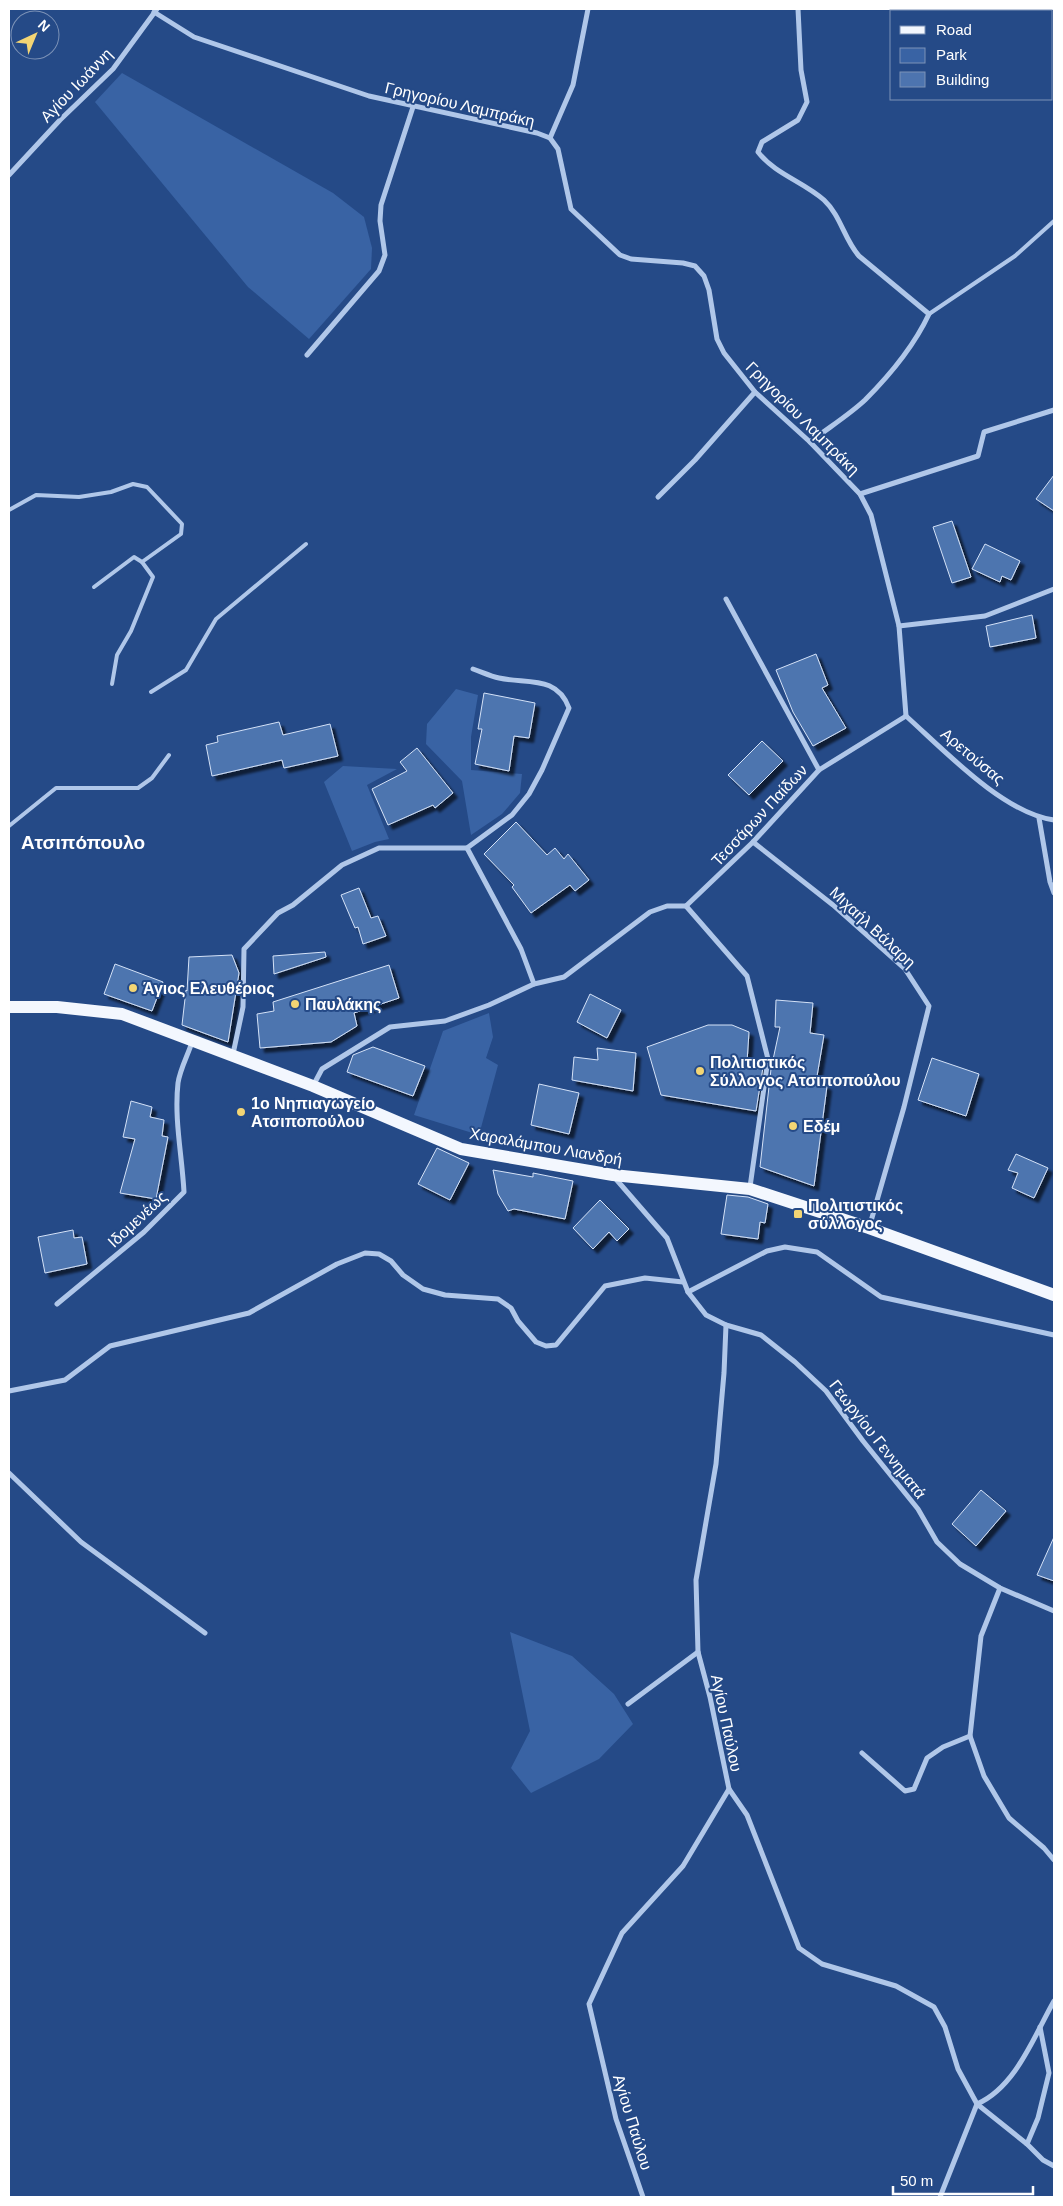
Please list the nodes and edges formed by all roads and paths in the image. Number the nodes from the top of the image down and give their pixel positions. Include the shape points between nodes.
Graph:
1 (588, 9) edge
2 (798, 9) edge
3 (156, 10) edge
4 (413, 107) junction
5 (550, 138) junction
6 (9, 175) edge
7 (1054, 221) edge
8 (929, 314) junction
9 (307, 355) dead end
10 (755, 392) junction
11 (1054, 410) edge
12 (810, 442) junction
13 (860, 494) junction
14 (658, 497) dead end
15 (9, 510) edge
16 (306, 544) dead end
17 (142, 562) junction
18 (94, 587) dead end
19 (1054, 588) edge
20 (726, 599) dead end
21 (899, 626) junction
22 (473, 668) dead end
23 (112, 684) dead end
24 (151, 692) dead end
25 (906, 716) junction
26 (168, 755) dead end
27 (819, 770) junction
28 (1039, 818) junction
29 (1054, 820) edge
30 (9, 826) edge
31 (753, 842) junction
32 (468, 848) junction
33 (1054, 893) edge
34 (686, 906) junction
35 (534, 984) junction
36 (9, 1007) edge
37 (192, 1041) junction
38 (232, 1054) junction
39 (313, 1086) junction
40 (613, 1175) junction
41 (750, 1189) junction
42 (870, 1228) junction
43 (683, 1282) junction
44 (688, 1292) junction
45 (1054, 1295) edge
46 (57, 1304) dead end
47 (726, 1325) junction
48 (1054, 1335) edge
49 (9, 1391) edge
50 (9, 1472) edge
51 (1000, 1588) junction
52 (1054, 1611) edge
53 (205, 1634) dead end
54 (698, 1652) junction
55 (628, 1704) dead end
56 (970, 1736) junction
57 (862, 1753) dead end
58 (729, 1788) junction
59 (1054, 1860) edge
60 (1054, 2001) edge
61 (1040, 2026) junction
62 (977, 2104) junction
63 (1027, 2144) junction
64 (1054, 2166) edge
65 (643, 2197) edge
66 (940, 2197) edge

1 - 5 street via 573,85
2 - 8 street via 807,102 798,120 762,142 758,152 765,161 823,199 859,256
3 - 4 street, Γρηγορίου Λαμπράκη via 194,37 369,96
3 - 6 street, Αγίου Ιωάννη via 113,69
4 - 5 street, Γρηγορίου Λαμπράκη
4 - 9 street via 381,204 385,255 379,271
5 - 10 street, Γρηγορίου Λαμπράκη via 558,149 571,209 620,255 631,259 683,263 694,266 704,276 717,339
7 - 8 lane via 1015,256
8 - 12 street via 914,340 864,401
10 - 12 street, Γρηγορίου Λαμπράκη
10 - 14 street
11 - 13 street via 984,432 978,456
12 - 13 street, Γρηγορίου Λαμπράκη
13 - 21 street, Γρηγορίου Λαμπράκη via 871,515
15 - 17 lane via 36,495 79,497 111,492 133,484 147,487 182,524 181,534
16 - 24 lane via 216,619 186,670
17 - 18 lane via 134,557
17 - 23 lane via 154,577 117,655
19 - 21 street via 985,616
20 - 27 street
21 - 25 street, Γρηγορίου Λαμπράκη
22 - 32 street via 499,678 535,681 556,688 565,697 568,708 529,794 512,815
25 - 27 street, Τεσσάρων Παίδων
25 - 28 street, Αρετούσας via 987,788
26 - 30 lane via 152,778 138,788 56,788
27 - 31 street, Τεσσάρων Παίδων
28 - 29 street, Αρετούσας
28 - 33 street
31 - 34 street, Τεσσάρων Παίδων
31 - 42 street, Μιχαήλ Βάλαρη via 833,905 905,969 929,1006
32 - 35 street via 521,949
32 - 38 street via 379,848 342,865 293,905 278,913 244,948 242,1007
34 - 35 street via 667,906 650,912 564,977
34 - 41 street via 746,976 768,1059
35 - 39 street via 489,1006 445,1021 390,1027 322,1069
36 - 37 main road, Χαραλάμπου Λιανδρή via 57,1007 122,1014
37 - 38 main road, Χαραλάμπου Λιανδρή
37 - 46 street, Ιδομενέως via 178,1081 177,1137 183,1164 184,1192 144,1232
38 - 39 main road, Χαραλάμπου Λιανδρή
39 - 40 main road, Χαραλάμπου Λιανδρή via 461,1149
40 - 41 main road, Χαραλάμπου Λιανδρή
40 - 43 street, Γεωργίου Γεννηματά via 667,1238
41 - 42 main road, Χαραλάμπου Λιανδρή
42 - 45 main road, Χαραλάμπου Λιανδρή
43 - 44 street, Γεωργίου Γεννηματά
43 - 49 street via 645,1278 605,1286 556,1345 546,1346 536,1342 511,1308 498,1300 445,1295 423,1289 403,1275 391,1261 379,1254 365,1254 337,1264 249,1313 110,1346 65,1380
44 - 47 street, Γεωργίου Γεννηματά via 706,1315
44 - 48 street via 767,1251 786,1247 817,1252 881,1297
47 - 51 street, Γεωργίου Γεννηματά via 760,1335 826,1391 918,1509 937,1542 960,1564
47 - 54 street, Αγίου Παύλου via 716,1464 696,1580
50 - 53 street via 81,1542
51 - 52 street, Γεωργίου Γεννηματά
51 - 56 street via 981,1636
54 - 55 street
54 - 58 street, Αγίου Παύλου
56 - 57 street via 943,1746 927,1758 914,1789 905,1791
56 - 59 street via 984,1776 1009,1818
58 - 62 street via 747,1815 799,1948 822,1964 896,1986 934,2007 945,2027 958,2069
58 - 65 street, Αγίου Παύλου via 684,1866 622,1933 589,2004 616,2119
60 - 61 street
61 - 62 street via 1013,2074 990,2098
61 - 63 street via 1049,2073 1038,2118
62 - 63 street
62 - 66 street
63 - 64 street

